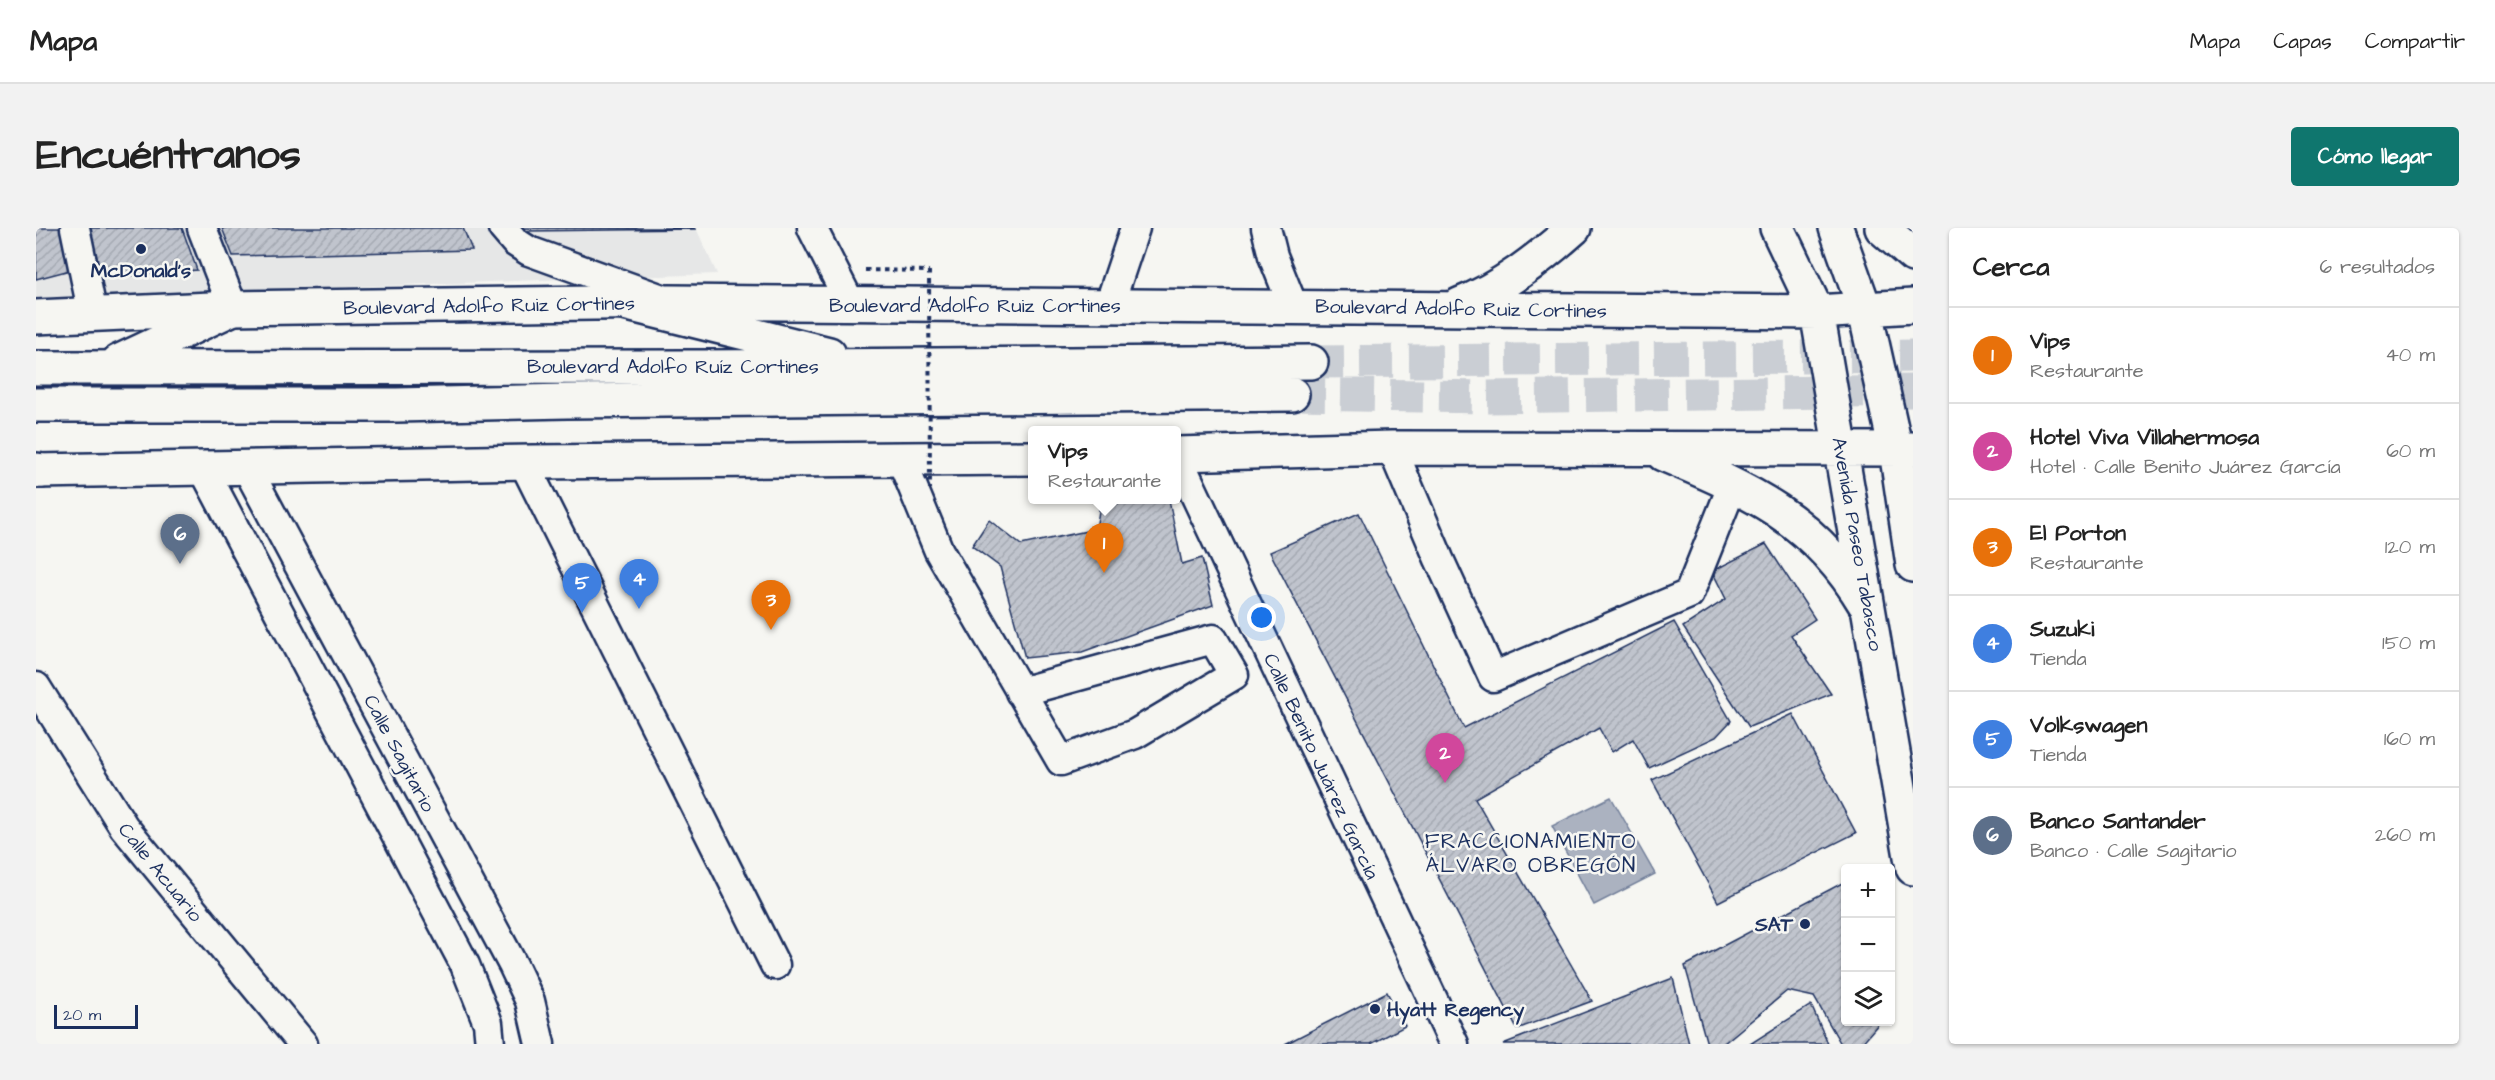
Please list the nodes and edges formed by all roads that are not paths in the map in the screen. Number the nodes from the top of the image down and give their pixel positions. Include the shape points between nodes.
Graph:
1 (75, 228) edge
2 (202, 228) edge
3 (503, 228) edge
4 (812, 228) edge
5 (1135, 228) edge
6 (1266, 228) edge
7 (1574, 228) edge
8 (1777, 228) edge
9 (1836, 228) edge
10 (1882, 228) edge
11 (1913, 255) edge
12 (670, 302) junction
13 (624, 303) junction
14 (851, 305) junction
15 (1108, 306) junction
16 (1293, 306) junction
17 (1913, 306) edge
18 (1864, 307) junction
19 (233, 308) junction
20 (1451, 308) junction
21 (1817, 312) junction
22 (93, 315) junction
23 (36, 317) edge
24 (1311, 362) tunnel mouth
25 (875, 365) junction
26 (107, 367) junction
27 (36, 369) edge
28 (1292, 394) tunnel mouth
29 (36, 405) edge
30 (1645, 446) junction
31 (1392, 448) junction
32 (1904, 449) edge
33 (1843, 451) junction
34 (1181, 454) edge
35 (1028, 458) edge
36 (902, 461) junction
37 (524, 463) junction
38 (1181, 465) edge
39 (247, 468) junction
40 (38, 470) edge
41 (204, 470) junction
42 (1734, 484) junction
43 (1913, 566) edge
44 (1871, 614) junction
45 (36, 687) edge
46 (1020, 692) junction
47 (1913, 868) edge
48 (775, 965) dead end
49 (303, 1044) edge
50 (489, 1044) edge
51 (540, 1044) edge
52 (1454, 1044) edge

1 - 22 street
2 - 19 street
3 - 12 street via 529,251
4 - 14 street
5 - 15 street
6 - 16 street
7 - 20 main road via 1494,289
8 - 21 main road, Avenida Paseo Tabasco
9 - 18 main road
10 - 11 main road
12 - 13 main road, Boulevard Adolfo Ruiz Cortines
12 - 14 main road, Boulevard Adolfo Ruiz Cortines
13 - 19 main road, Boulevard Adolfo Ruiz Cortines
13 - 25 main road
14 - 15 main road, Boulevard Adolfo Ruiz Cortines
15 - 16 main road, Boulevard Adolfo Ruiz Cortines
16 - 20 main road, Boulevard Adolfo Ruiz Cortines
17 - 18 main road, Boulevard Adolfo Ruiz Cortines
18 - 21 main road, Boulevard Adolfo Ruiz Cortines
18 - 32 main road
19 - 22 main road, Boulevard Adolfo Ruiz Cortines
19 - 26 main road
20 - 21 main road, Boulevard Adolfo Ruiz Cortines
21 - 33 main road, Avenida Paseo Tabasco
22 - 23 main road, Boulevard Adolfo Ruiz Cortines
24 - 25 main road, Boulevard Adolfo Ruíz Cortines
25 - 26 main road, Boulevard Adolfo Ruíz Cortines
26 - 27 main road, Boulevard Adolfo Ruíz Cortines
28 - 29 main road, Boulevard Adolfo Ruíz Cortines via 397,405
30 - 31 main road
30 - 33 main road
30 - 42 main road
31 - 34 main road
31 - 42 street via 1493,677 1689,594
32 - 33 main road
32 - 43 main road
33 - 44 main road, Avenida Paseo Tabasco
35 - 36 main road
36 - 37 main road
36 - 46 street via 939,551
37 - 39 main road
37 - 48 street
38 - 52 street, Calle Benito Juárez García
39 - 41 main road
39 - 51 street, Calle Sagitario via 513,965 530,1001
40 - 41 main road
41 - 50 street, Calle Sagitario via 465,965 488,1023
42 - 44 main road via 1780,512 1828,554
44 - 47 main road, Avenida Paseo Tabasco
45 - 49 street, Calle Acuario via 124,827
46 - 46 street via 1061,761 1135,734 1234,675 1214,639

